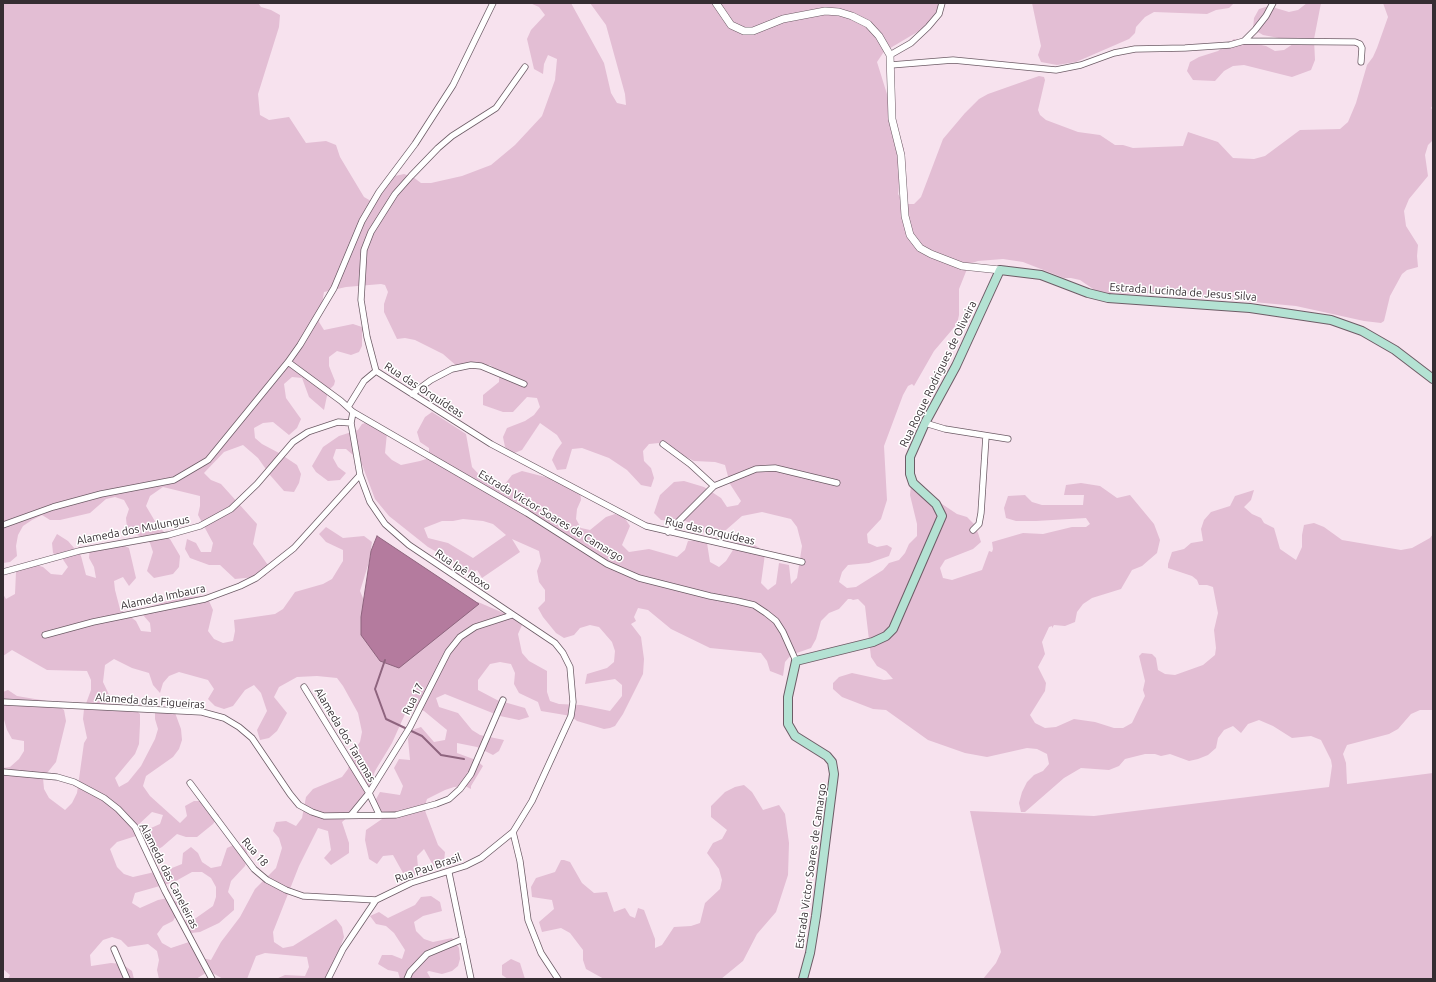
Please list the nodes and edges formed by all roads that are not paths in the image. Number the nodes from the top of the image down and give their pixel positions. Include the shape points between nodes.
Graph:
1 (493, 3) edge
2 (716, 3) edge
3 (942, 3) edge
4 (1273, 3) edge
5 (1244, 41) junction
6 (890, 55) junction
7 (1361, 62) dead end
8 (891, 66) junction
9 (525, 67) dead end
10 (1000, 270) junction
11 (288, 362) junction
12 (376, 371) junction
13 (1433, 379) edge
14 (524, 384) dead end
15 (412, 394) junction
16 (348, 407) junction
17 (353, 412) junction
18 (351, 423) junction
19 (925, 423) junction
20 (986, 436) junction
21 (1008, 439) dead end
22 (663, 444) dead end
23 (360, 475) junction
24 (837, 483) dead end
25 (714, 486) junction
26 (3, 525) edge
27 (973, 530) dead end
28 (668, 532) junction
29 (802, 562) dead end
30 (3, 572) edge
31 (512, 614) junction
32 (45, 635) dead end
33 (796, 661) junction
34 (570, 667) joint
35 (304, 687) dead end
36 (503, 700) dead end
37 (3, 702) edge
38 (3, 772) edge
39 (190, 783) dead end
40 (369, 793) junction
41 (380, 814) junction
42 (351, 815) junction
43 (513, 832) junction
44 (449, 873) junction
45 (376, 900) junction
46 (463, 939) junction
47 (114, 949) dead end
48 (127, 979) edge
49 (212, 979) edge
50 (328, 979) edge
51 (407, 979) edge
52 (471, 979) edge
53 (558, 979) edge
54 (803, 979) edge

1 - 11 street via 453,85 415,144 379,192 354,237 334,288
2 - 6 street, Estrada Lucinda de Jesus Silva via 731,25 744,31 752,31 798,15 825,11 839,12 868,24 879,36
3 - 6 street via 938,14 928,27 910,43
4 - 5 street via 1266,16
5 - 7 street via 1355,42 1362,48
5 - 8 street via 1230,45 1184,48 1135,48 1056,70 953,60
6 - 8 street, Estrada Lucinda de Jesus Silva
8 - 10 street, Estrada Lucinda de Jesus Silva via 890,105 901,155 905,216 910,235 920,248 930,254 962,266
9 - 12 street, Rua das Orquídeas via 496,108 448,140 411,176 395,194 370,232 364,250 361,300
10 - 13 main road, Estrada Lucinda de Jesus Silva via 1041,275 1108,298 1250,308 1331,320 1356,328 1388,346
10 - 19 main road, Rua Roque Rodrigues de Oliveira via 956,366
11 - 16 street, Estrada Victor Soares de Camargo
11 - 26 street via 208,460 191,472 174,480 101,494 53,507
12 - 15 street, Rua das Orquídeas
12 - 16 street via 364,381
14 - 15 street via 481,366 470,365 452,369
15 - 28 street, Rua das Orquídeas via 491,444 556,480 646,526
16 - 17 street, Estrada Victor Soares de Camargo
17 - 18 street
17 - 33 street, Estrada Victor Soares de Camargo via 527,513 607,564 639,578 754,606 776,620
18 - 23 street, Rua Ipê Roxo
18 - 30 street, Alameda dos Mulungus via 338,422 308,432 293,442 257,484 231,509 200,526 168,535 79,551
19 - 20 street
19 - 33 main road, Rua Roque Rodrigues de Oliveira via 910,457 910,474 913,482 936,504 942,516 893,629 886,636 873,642
20 - 21 street
20 - 27 street via 981,513 979,524
22 - 25 street
23 - 31 street, Rua Ipê Roxo via 370,502 385,524 409,545
23 - 32 street, Alameda Imbaura via 294,548 256,578 205,599 93,622
24 - 25 street via 775,468 764,468
25 - 28 street
28 - 29 street, Rua das Orquídeas
31 - 34 street, Rua Ipê Roxo via 555,643
31 - 40 street, Rua 17 via 475,627 460,637 448,652 410,727
33 - 54 main road, Estrada Victor Soares de Camargo via 788,697 788,724 795,736 827,756 832,762 834,774 818,901
34 - 43 street, Rua Pau Brasil via 573,694 570,716 532,801
35 - 40 street, Alameda dos Tarumas
36 - 41 street, Alameda das Figueiras via 471,774 460,789 449,799 436,804 396,815
37 - 42 street, Alameda das Figueiras via 202,712 224,718 252,738 299,805 324,816
38 - 49 street, Alameda das Caneleiras via 57,777 74,782 100,795 118,809 134,827
39 - 45 street, Rua 18 via 245,858 267,880 303,896
40 - 41 street, Alameda dos Tarumas
40 - 42 street, Rua 17
41 - 42 street, Alameda das Figueiras
43 - 44 street, Rua Pau Brasil via 481,858
43 - 53 street via 520,861 528,920 541,953
44 - 45 street, Rua Pau Brasil via 411,883
44 - 46 street
45 - 50 street via 343,949
46 - 51 street via 427,954 410,972
46 - 52 street
47 - 48 street

